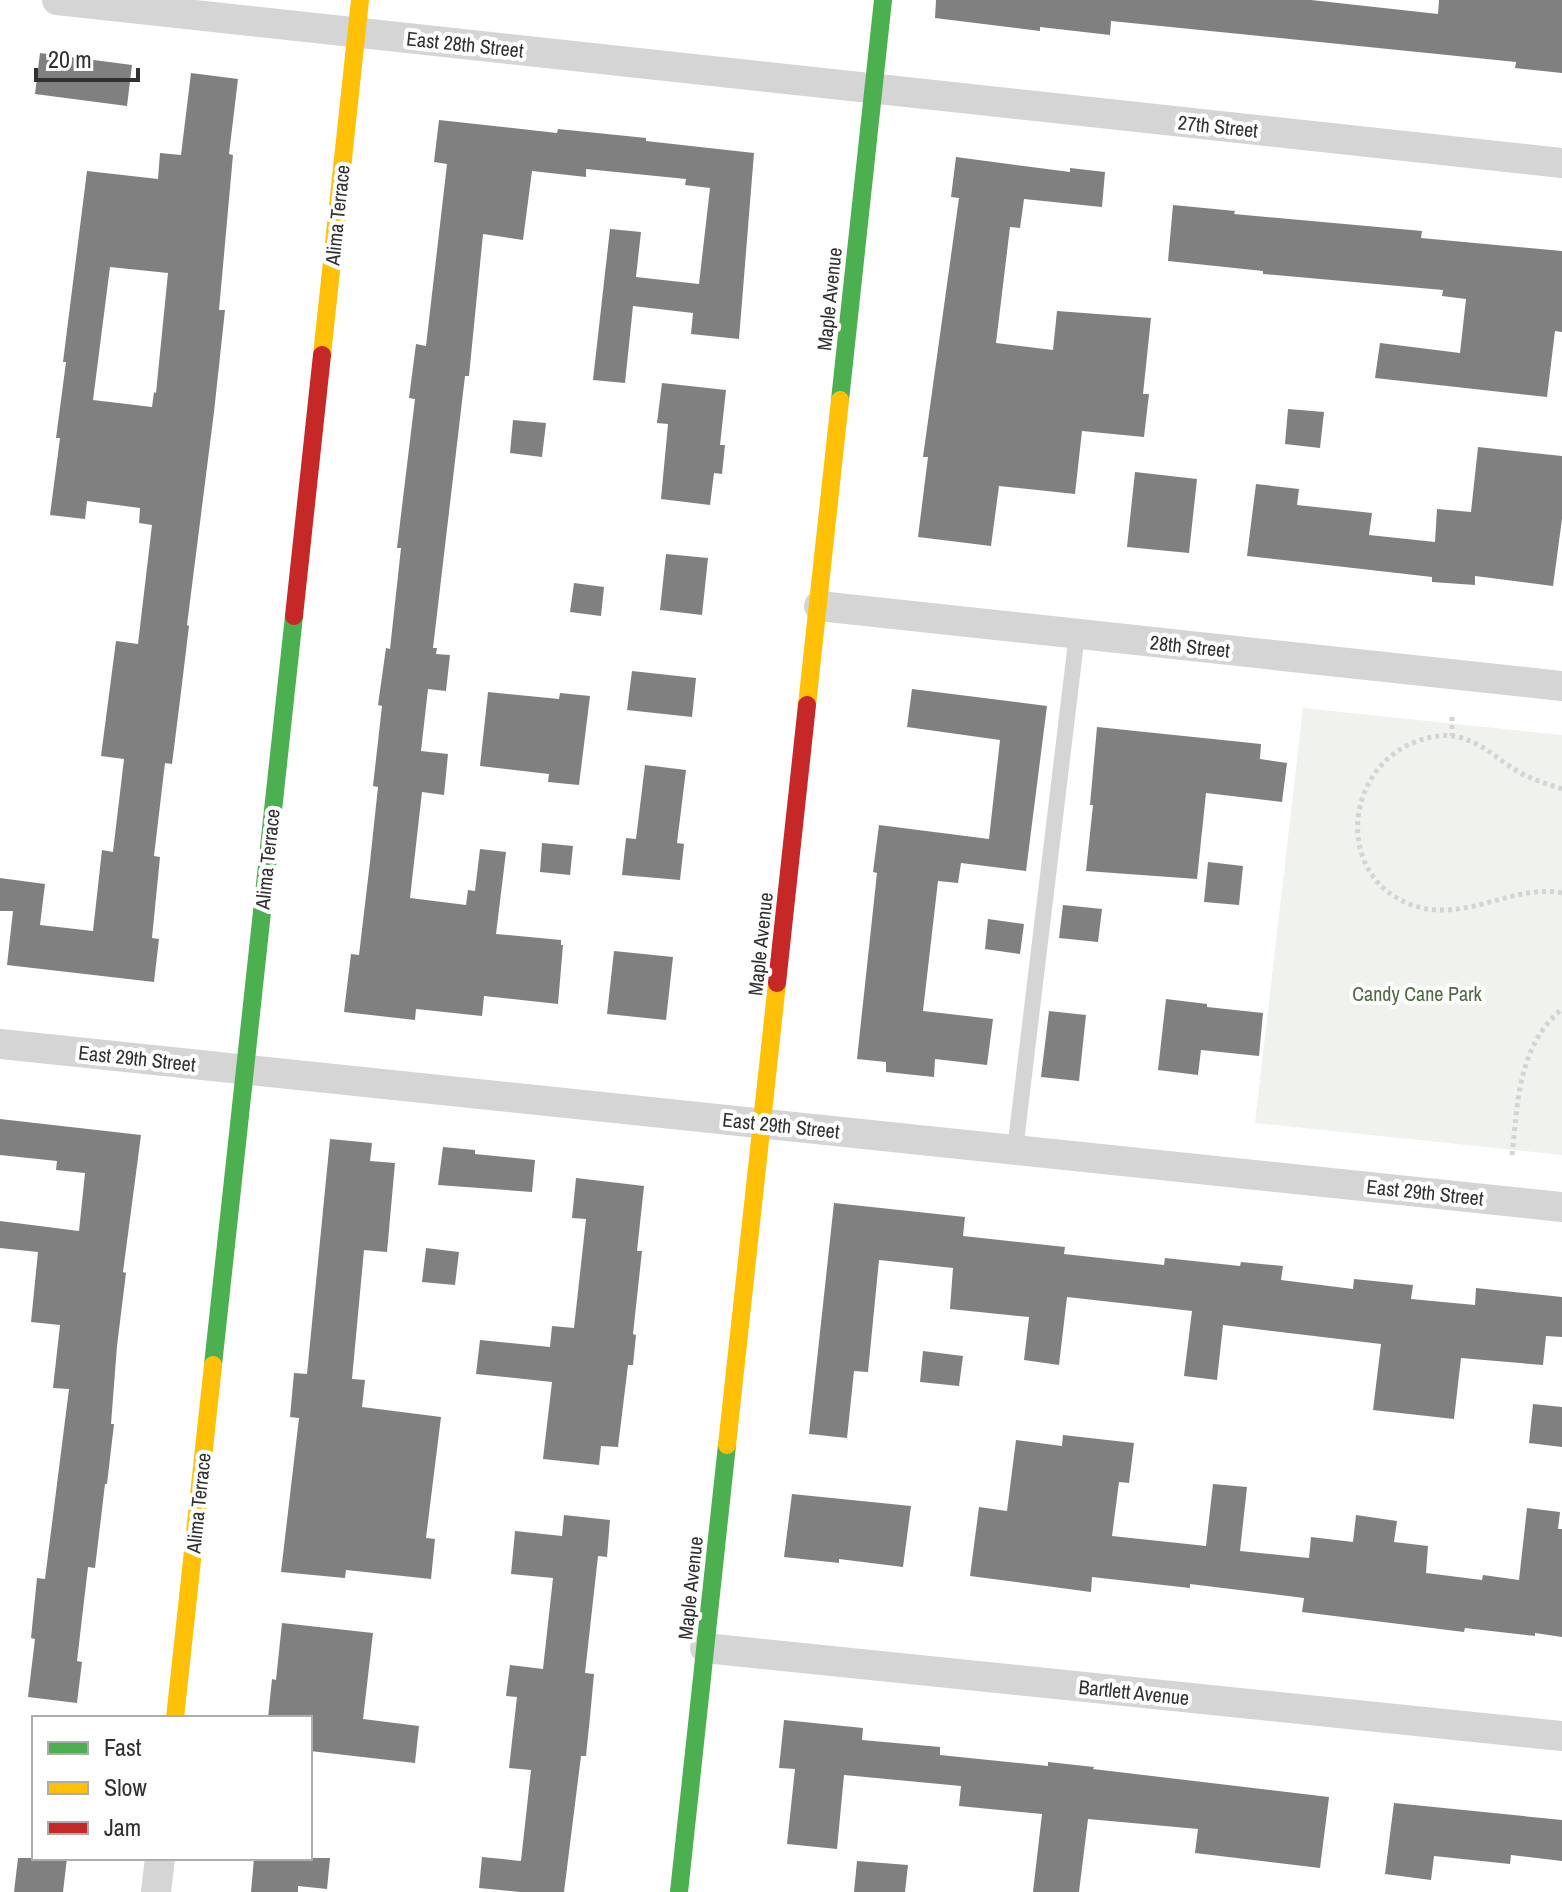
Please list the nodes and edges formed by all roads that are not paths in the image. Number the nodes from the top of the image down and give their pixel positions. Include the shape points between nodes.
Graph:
1 (57, 0) edge
2 (360, 0) edge
3 (883, 0) edge
4 (357, 32) junction
5 (874, 88) junction
6 (1562, 163) edge
7 (819, 606) junction
8 (1077, 634) junction
9 (1562, 686) edge
10 (0, 1044) edge
11 (244, 1069) junction
12 (762, 1123) junction
13 (1015, 1150) junction
14 (1562, 1207) edge
15 (705, 1648) junction
16 (175, 1716) edge
17 (1562, 1736) edge
18 (160, 1860) edge
19 (156, 1892) edge
20 (679, 1892) edge

1 - 4 street, East 28th Street
2 - 4 street, Alima Terrace
3 - 5 street, Maple Avenue
4 - 5 street, East 28th Street
4 - 11 street, Alima Terrace
5 - 6 street, 27th Street
5 - 7 street, Maple Avenue
7 - 8 street, 28th Street
7 - 12 street, Maple Avenue
8 - 9 street, 28th Street
8 - 13 lane
10 - 11 street, East 29th Street
11 - 12 street, East 29th Street
11 - 16 street, Alima Terrace
12 - 13 street, East 29th Street
12 - 15 street, Maple Avenue
13 - 14 street, East 29th Street
15 - 17 street, Bartlett Avenue
15 - 20 street, Maple Avenue
18 - 19 street

